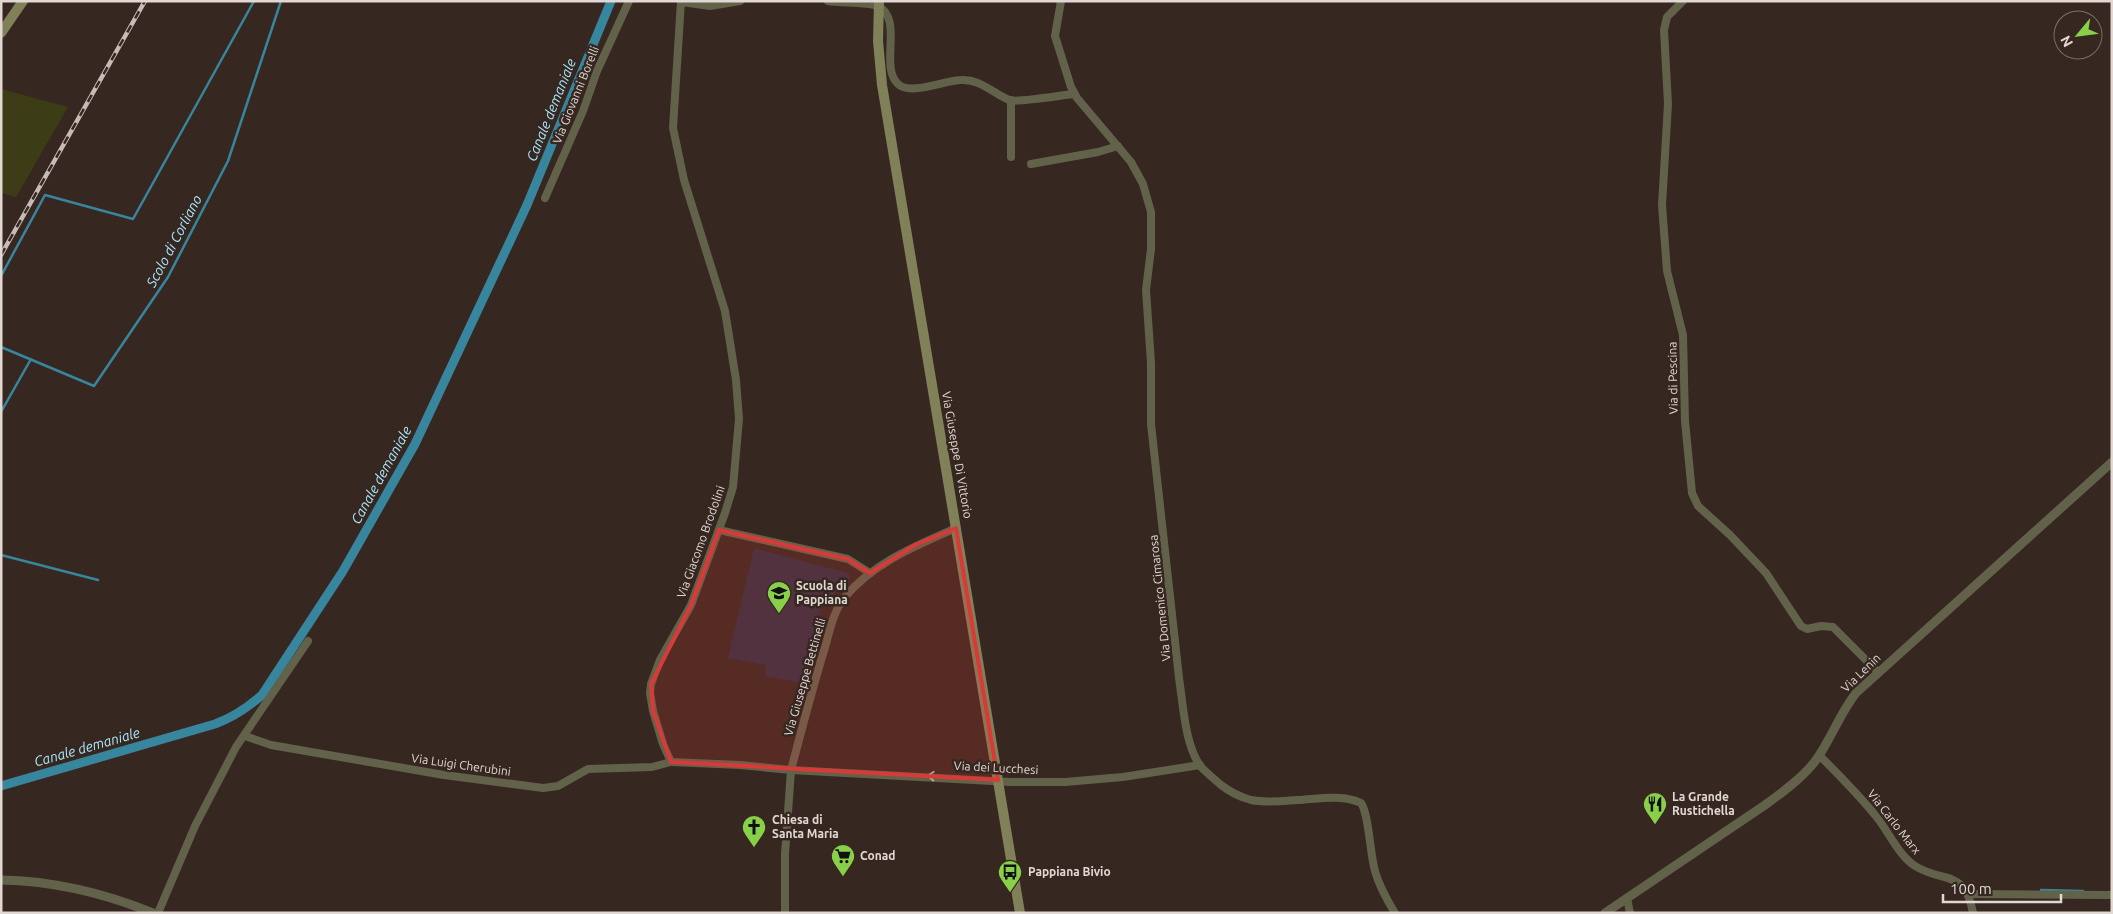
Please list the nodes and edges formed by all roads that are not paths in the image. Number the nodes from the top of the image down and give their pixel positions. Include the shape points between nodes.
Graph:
1 (23, 1) edge
2 (629, 1) edge
3 (682, 1) edge
4 (740, 1) edge
5 (828, 1) edge
6 (1061, 1) edge
7 (1682, 1) edge
8 (878, 4) edge
9 (1, 33) edge
10 (1074, 94) junction
11 (1011, 100) junction
12 (1118, 146) junction
13 (1011, 157) dead end
14 (1031, 164) dead end
15 (545, 198) dead end
16 (2112, 462) edge
17 (956, 528) junction
18 (719, 530) junction
19 (870, 573) junction
20 (308, 641) dead end
21 (1878, 672) junction
22 (245, 736) junction
23 (1820, 756) junction
24 (671, 762) junction
25 (1200, 765) junction
26 (791, 770) junction
27 (998, 780) junction
28 (1, 880) edge
29 (1968, 894) junction
30 (2112, 895) edge
31 (1627, 898) junction
32 (153, 913) edge
33 (158, 913) edge
34 (785, 913) edge
35 (1020, 913) edge
36 (1395, 913) edge
37 (1605, 913) edge
38 (1630, 913) edge
39 (1973, 913) edge

1 - 9 main road
2 - 15 street, Via Giovanni Borelli
3 - 4 street via 710,6
3 - 18 street, Via Giacomo Brodolini via 672,128 682,172 725,312 739,406 733,487
5 - 8 street
6 - 10 street, Via Domenico Cimarosa via 1055,36
7 - 21 street, Via di Pescina via 1667,17 1664,30 1668,104 1662,205 1667,272 1683,335 1685,421 1694,500 1760,567 1804,628 1832,627
8 - 11 street via 889,20 892,75 899,86 915,88 971,80
8 - 17 main road, Via Giuseppe Di Vittorio via 882,85
10 - 11 street
10 - 12 street, Via Domenico Cimarosa
11 - 13 street
12 - 14 street
12 - 25 street, Via Domenico Cimarosa via 1143,184 1151,212 1146,290 1151,424 1184,717
16 - 21 street, Via Lenin
17 - 19 street, Via Giuseppe Bettinelli via 914,545
17 - 27 main road, Via Giuseppe Di Vittorio
18 - 19 street via 848,559
18 - 24 street, Via Giacomo Brodolini via 691,605 660,660 651,684 652,711
19 - 26 street, Via Giuseppe Bettinelli via 842,600 835,615
20 - 22 street
21 - 23 street, Via Lenin via 1846,706
22 - 24 street, Via Luigi Cherubini via 271,745 444,775 548,788 588,769 652,767
22 - 33 street via 236,747 195,826
23 - 29 street, Via Carlo Marx via 1877,816 1906,859 1916,867 1957,882
23 - 31 street, Via Lenin via 1766,805
24 - 26 street via 740,764
25 - 27 street, Via dei Lucchesi via 1100,779
25 - 36 street, Via Domenico Cimarosa via 1226,788 1250,800 1334,798 1361,803 1375,871
27 -> 26 street, Via dei Lucchesi
26 - 34 street
27 - 35 main road, Via Giuseppe Di Vittorio
28 - 32 street via 79,888
29 - 30 street
29 - 39 street
31 - 37 street, Via Lenin
31 - 38 street

